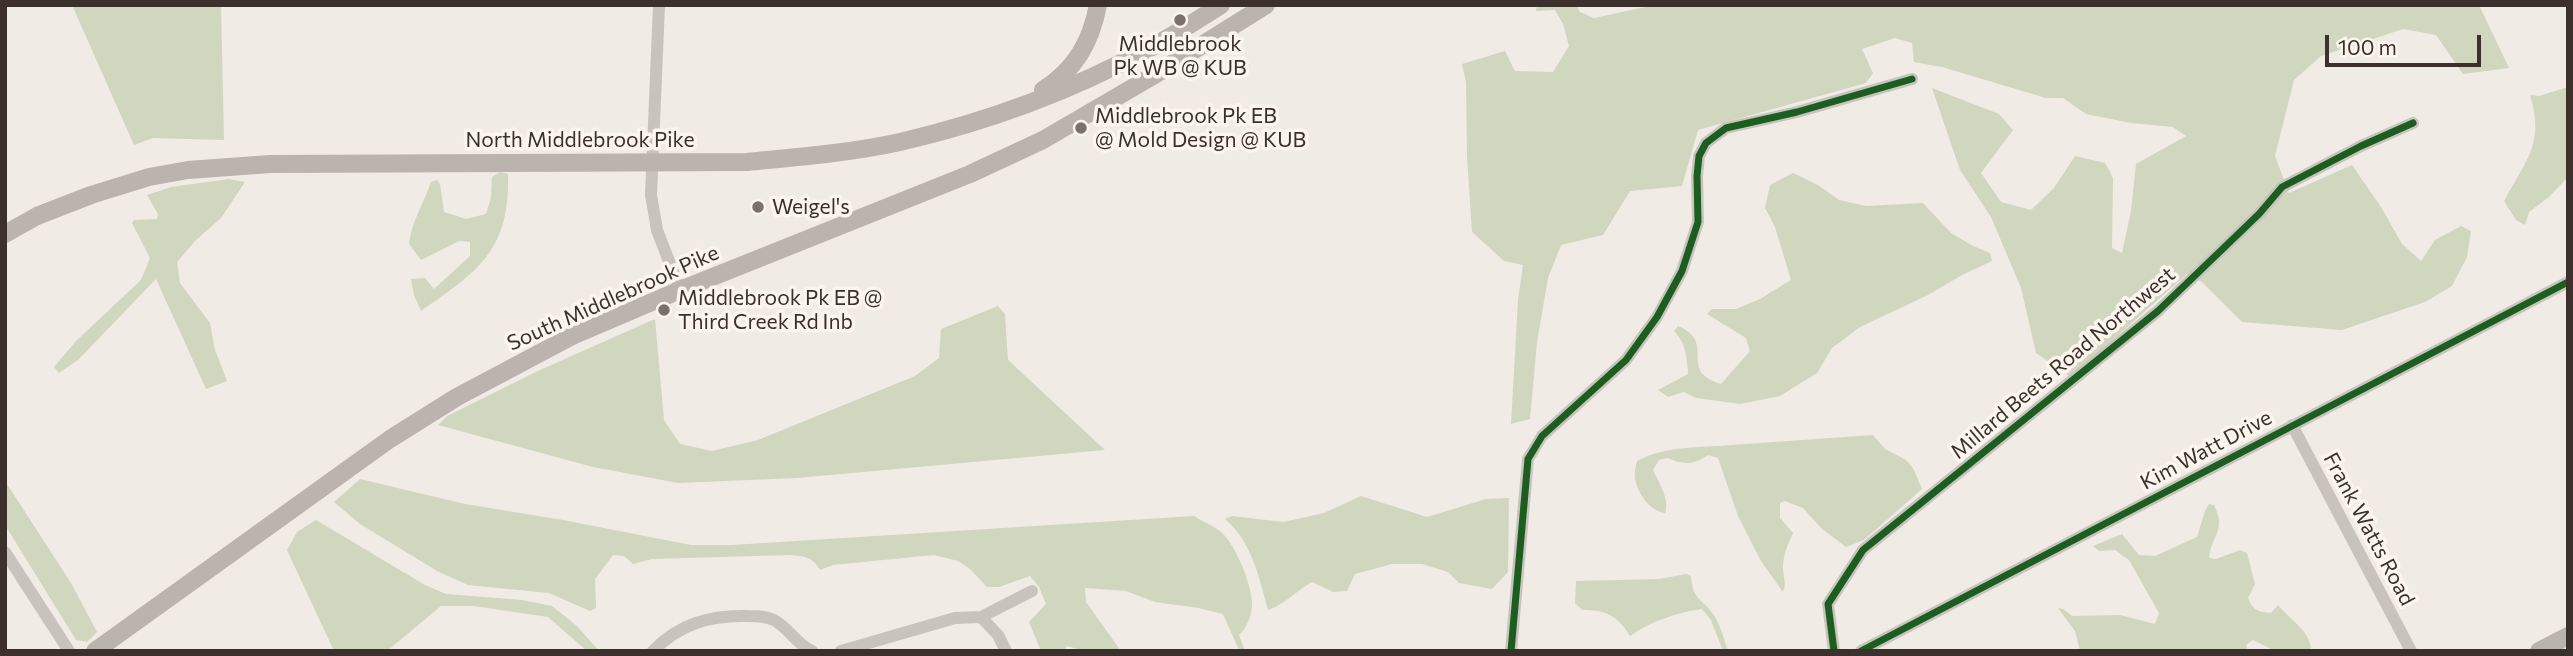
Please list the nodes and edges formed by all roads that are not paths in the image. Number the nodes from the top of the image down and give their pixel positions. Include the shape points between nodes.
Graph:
1 (659, 5) edge
2 (1098, 5) edge
3 (1221, 5) edge
4 (1266, 5) edge
5 (1912, 79) dead end
6 (1013, 108) junction
7 (2413, 123) dead end
8 (651, 163) junction
9 (5, 234) edge
10 (2568, 282) edge
11 (680, 289) junction
12 (2292, 425) junction
13 (5, 552) edge
14 (1032, 591) dead end
15 (981, 617) junction
16 (2568, 636) edge
17 (2544, 650) edge
18 (69, 651) edge
19 (95, 651) edge
20 (653, 651) edge
21 (812, 651) edge
22 (841, 651) edge
23 (1006, 651) edge
24 (1511, 651) edge
25 (1833, 651) edge
26 (1861, 651) edge
27 (2412, 651) edge

1 - 8 street
2 - 6 main road via 1089,41 1067,72
3 - 6 main road, North Middlebrook Pike via 1149,49
4 - 11 main road, South Middlebrook Pike via 1043,140 970,174
5 - 24 street via 1726,128 1706,143 1699,156 1698,222 1682,271 1657,317 1626,360 1542,436 1528,458
6 - 8 main road, North Middlebrook Pike via 898,142 817,155 747,162
7 - 25 street, Millard Beets Road Northwest via 2282,187 2158,312 1863,550 1828,604
8 - 9 main road, North Middlebrook Pike via 270,164 188,170 91,195
8 - 11 street via 653,215
10 - 12 street, Kim Watt Drive
11 - 19 main road, South Middlebrook Pike via 572,336 427,415
12 - 26 street, Kim Watt Drive
12 - 27 street, Frank Watts Road
13 - 18 street
14 - 15 street
15 - 22 street via 955,618
15 - 23 street
16 - 17 main road
20 - 21 street via 685,626 707,618 738,616 774,620

